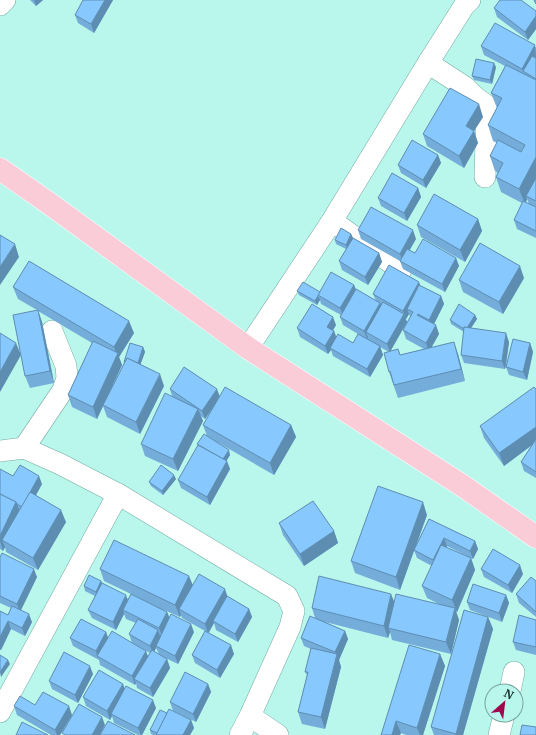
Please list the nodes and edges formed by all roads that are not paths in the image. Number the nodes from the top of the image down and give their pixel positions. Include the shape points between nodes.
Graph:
1 (5, 0) edge
2 (464, 2) edge
3 (0, 5) edge
4 (428, 63) junction
5 (0, 169) edge
6 (485, 176) dead end
7 (332, 221) junction
8 (401, 270) edge
9 (52, 331) dead end
10 (248, 348) junction
11 (24, 448) junction
12 (0, 451) edge
13 (118, 494) junction
14 (536, 537) edge
15 (0, 712) edge
16 (250, 716) junction
17 (502, 723) edge
18 (240, 735) edge
19 (278, 735) edge
20 (499, 735) edge

1 - 3 street
2 - 4 street
4 - 6 street via 465,86 487,106
4 - 7 street
5 - 10 main road
7 - 8 street
7 - 10 street
9 - 11 street via 66,366 67,378 63,390
10 - 14 main road via 463,486
11 - 12 street
11 - 13 street
13 - 15 street
13 - 16 street via 288,596 294,611 290,627
16 - 18 street
16 - 19 street
17 - 20 street

